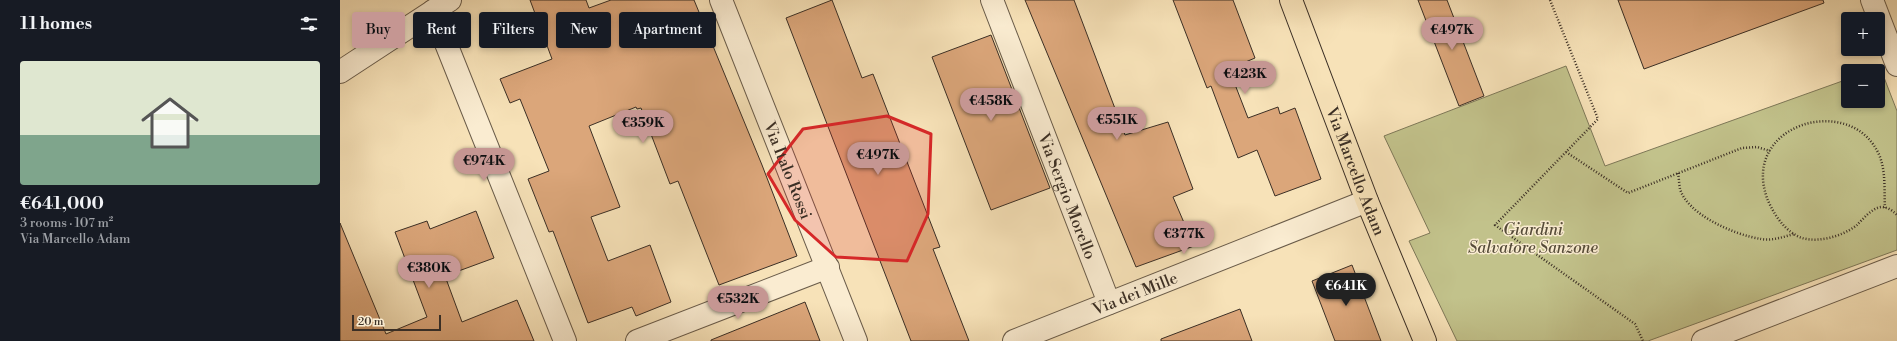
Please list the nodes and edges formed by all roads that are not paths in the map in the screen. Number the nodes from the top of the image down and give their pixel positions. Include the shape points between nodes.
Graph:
1 (721, 0) edge
2 (992, 0) edge
3 (1292, 0) edge
4 (1872, 0) edge
5 (441, 6) edge
6 (1897, 65) edge
7 (340, 72) edge
8 (1367, 201) junction
9 (1897, 266) edge
10 (828, 267) junction
11 (1109, 303) junction
12 (566, 341) edge
13 (637, 341) edge
14 (856, 341) edge
15 (1014, 341) edge
16 (1425, 341) edge
17 (1703, 341) edge

1 - 10 street, Via Italo Rossi
2 - 11 street, Via Sergio Morello
3 - 8 main road, Via Marcello Adam
4 - 6 street
5 - 7 street
5 - 12 street
8 - 11 street, Via dei Mille
8 - 16 main road, Via Marcello Adam
9 - 17 street
10 - 13 street
10 - 14 street, Via Italo Rossi
11 - 15 street, Via dei Mille

